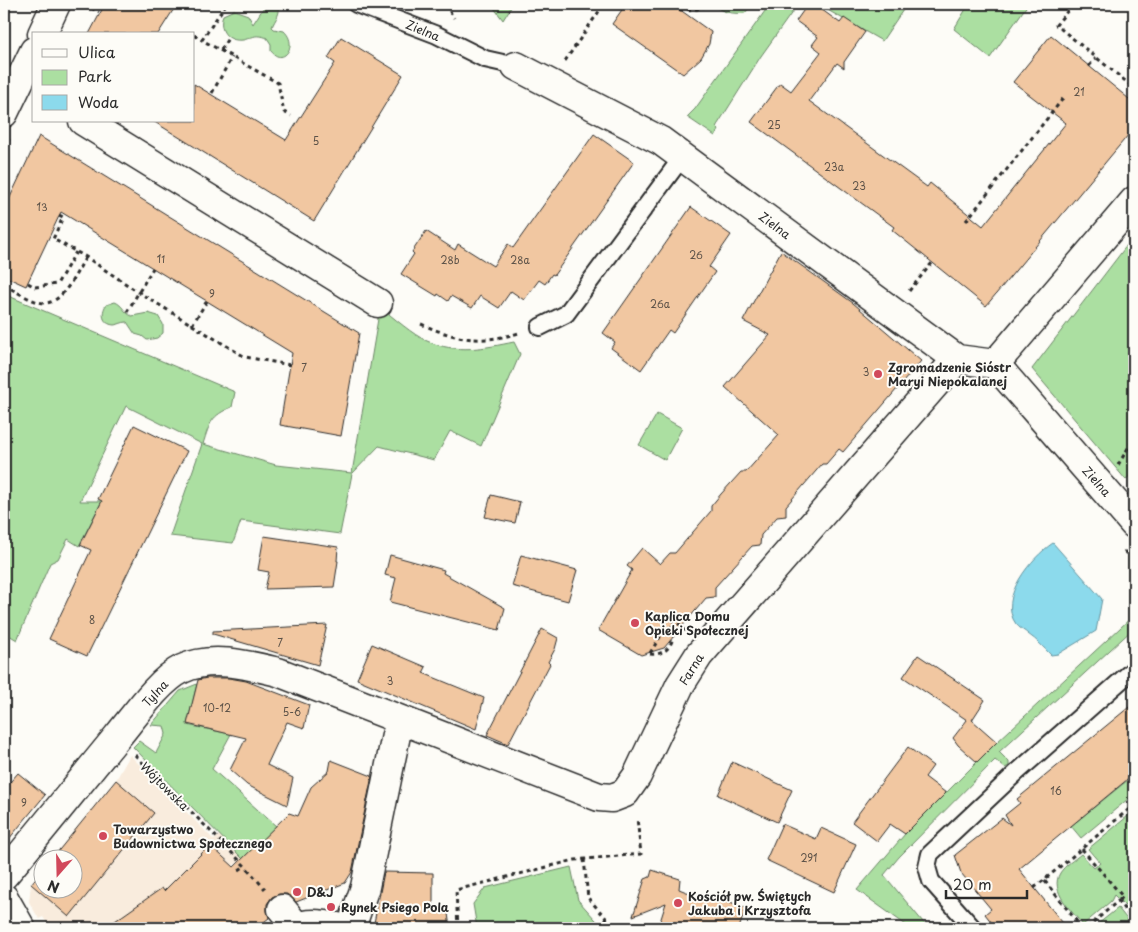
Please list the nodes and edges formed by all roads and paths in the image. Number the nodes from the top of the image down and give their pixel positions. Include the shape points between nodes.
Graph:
1 (56, 4) edge
2 (83, 4) edge
3 (226, 4) edge
4 (356, 4) edge
5 (604, 4) edge
6 (712, 4) edge
7 (1073, 4) edge
8 (680, 10) dead end
9 (99, 12) dead end
10 (43, 32) edge
11 (195, 36) edge
12 (228, 38) dead end
13 (202, 40) junction
14 (220, 50) junction
15 (232, 57) junction
16 (1096, 58) junction
17 (32, 60) edge
18 (565, 61) dead end
19 (516, 66) joint
20 (1089, 66) dead end
21 (26, 86) edge
22 (1134, 88) edge
23 (212, 93) dead end
24 (1065, 96) dead end
25 (4, 113) edge
26 (291, 116) dead end
27 (85, 122) edge
28 (683, 156) junction
29 (1134, 201) edge
30 (59, 215) dead end
31 (966, 220) dead end
32 (76, 252) junction
33 (86, 257) junction
34 (932, 263) dead end
35 (153, 268) dead end
36 (28, 283) dead end
37 (4, 285) edge
38 (138, 292) junction
39 (904, 298) dead end
40 (207, 301) dead end
41 (378, 303) dead end
42 (127, 312) dead end
43 (421, 324) dead end
44 (192, 325) junction
45 (540, 327) joint
46 (957, 359) junction
47 (995, 364) junction
48 (290, 365) dead end
49 (1134, 524) edge
50 (1121, 547) dead end
51 (1134, 562) edge
52 (687, 632) dead end
53 (657, 636) dead end
54 (1134, 669) edge
55 (402, 722) junction
56 (117, 737) junction
57 (625, 793) junction
58 (1134, 805) edge
59 (1082, 849) junction
60 (584, 859) junction
61 (239, 870) dead end
62 (4, 875) edge
63 (1044, 880) junction
64 (1034, 888) dead end
65 (4, 898) edge
66 (1118, 901) junction
67 (291, 921) edge
68 (1134, 922) edge
69 (971, 927) edge
70 (21, 928) edge
71 (342, 928) edge
72 (351, 928) edge
73 (458, 928) edge
74 (615, 928) edge
75 (1082, 928) edge
76 (1087, 928) edge

1 - 10 street
2 - 9 path
3 - 13 path
4 - 19 lane, Zielna via 437,35 485,58
5 - 18 path
6 - 8 path
7 - 16 path via 1056,25
11 - 13 path
12 - 14 path
13 - 14 path
14 - 15 path
15 - 23 path
15 - 26 path via 278,83 284,112
16 - 20 path
16 - 22 path
17 - 21 street
19 - 28 street, Zielna via 661,141
21 - 25 street
24 - 31 path
27 - 41 street
28 - 45 lane via 566,314
28 - 46 street, Zielna
29 - 47 street
30 - 32 path via 63,217 53,239
32 - 33 path
32 - 36 path via 57,284 34,286
33 - 37 path via 60,297 53,302 41,303
33 - 38 path
34 - 39 path
35 - 38 path
38 - 42 path
38 - 44 path
40 - 44 path
43 - 45 path via 448,336 471,340 512,335
44 - 48 path via 245,357
46 - 47 street, Zielna
46 - 57 street, Farna via 698,655 680,685 637,776
47 - 49 street, Zielna
50 - 51 path
52 - 53 path via 675,620 671,622 674,632 672,643 658,654 650,654 660,637
54 - 69 lane via 930,854 926,867 931,881
55 - 56 street, Tylna via 278,672 236,662 205,663 182,669 165,680
55 - 57 street via 599,797 612,798
55 - 72 street via 396,735 365,887
56 - 61 path, Wójtowska via 245,866
56 - 62 street, Tylna
57 - 60 path via 636,813 642,854
58 - 59 path
59 - 63 path
59 - 66 path via 1123,897
60 - 73 path via 456,890
60 - 74 path via 588,898
63 - 64 path
63 - 75 path
65 - 70 street
66 - 68 path
66 - 76 path
67 - 71 street

